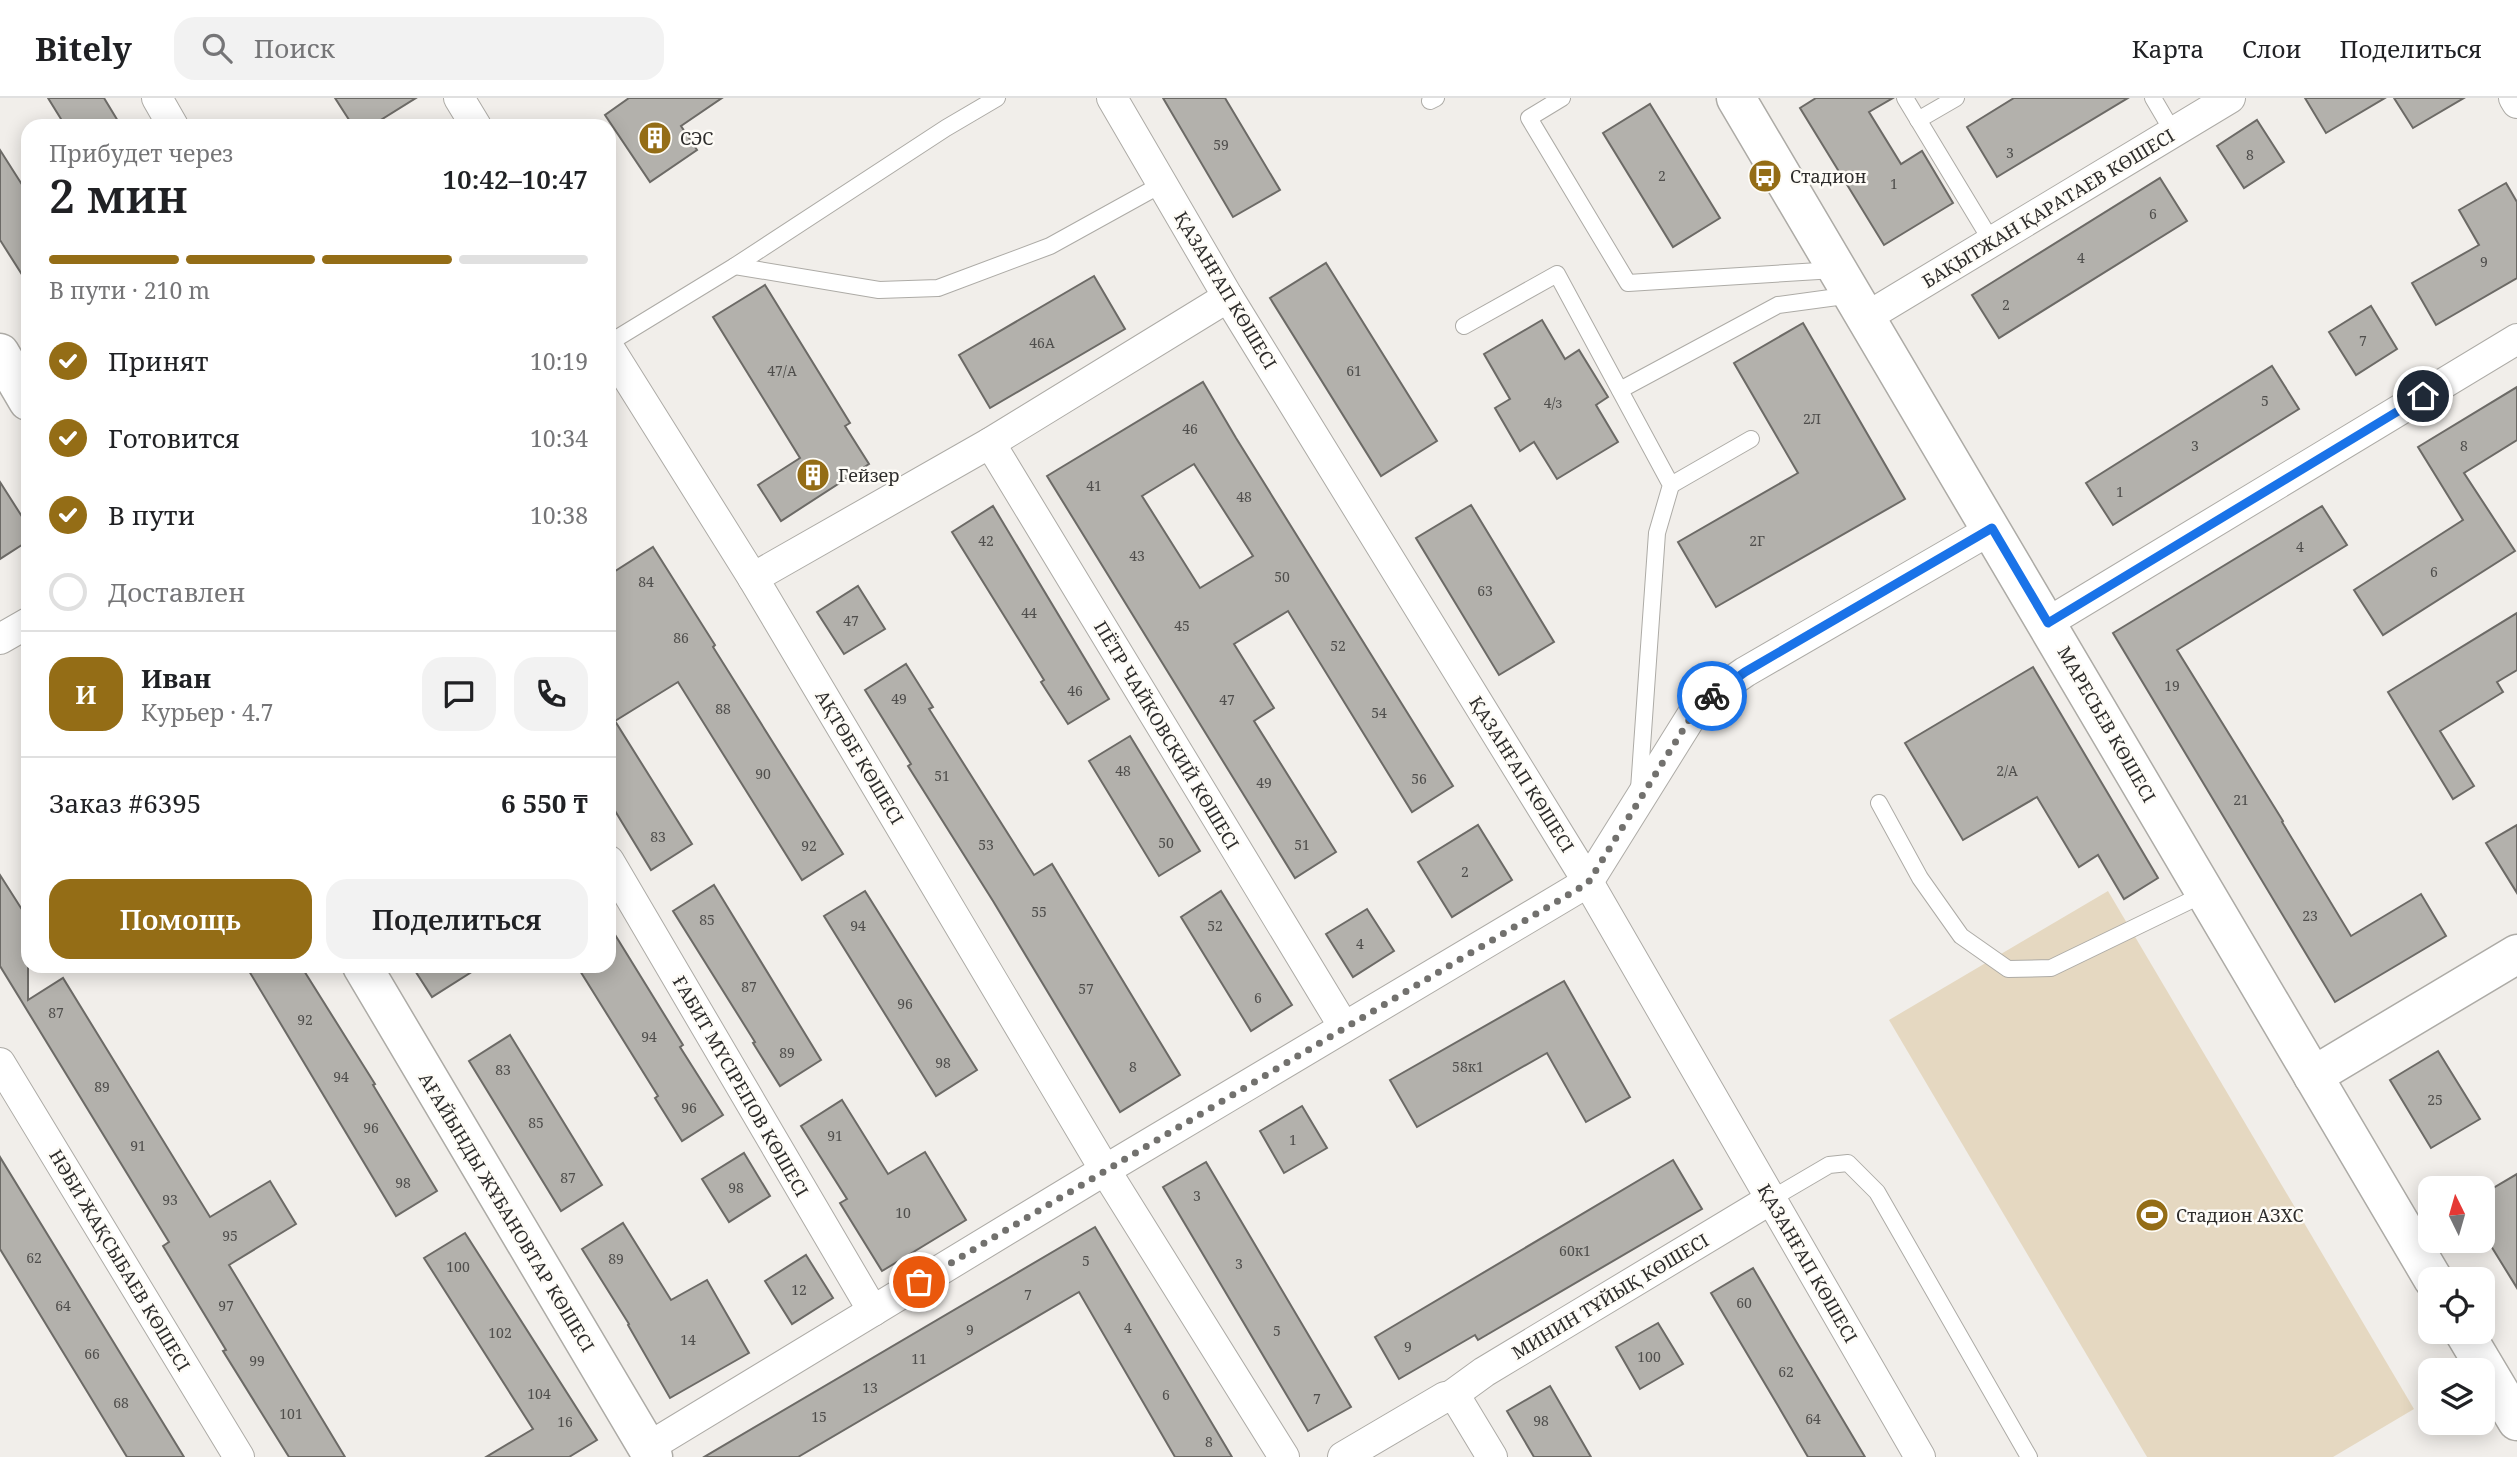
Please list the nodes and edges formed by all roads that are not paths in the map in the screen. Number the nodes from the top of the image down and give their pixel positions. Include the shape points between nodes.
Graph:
1 (157, 98) edge
2 (459, 98) edge
3 (997, 98) edge
4 (1112, 98) edge
5 (1562, 98) edge
6 (1905, 98) edge
7 (1956, 98) edge
8 (2153, 98) edge
9 (2230, 98) edge
10 (2514, 98) edge
11 (1741, 100) edge
12 (2517, 103) edge
13 (169, 119) edge
14 (472, 119) edge
15 (1918, 120) junction
16 (2173, 132) junction
17 (1164, 183) junction
18 (1992, 242) junction
19 (734, 267) junction
20 (1852, 294) junction
21 (1228, 297) junction
22 (1464, 326) dead end
23 (2517, 339) edge
24 (616, 341) edge
25 (0, 353) edge
26 (616, 356) edge
27 (21, 389) edge
28 (1620, 390) junction
29 (1751, 439) dead end
30 (990, 443) junction
31 (1671, 485) junction
32 (1992, 528) junction
33 (752, 578) junction
34 (2048, 623) junction
35 (21, 627) edge
36 (0, 639) edge
37 (1638, 802) junction
38 (1879, 803) dead end
39 (616, 873) edge
40 (1588, 883) junction
41 (2206, 893) junction
42 (2517, 954) edge
43 (366, 973) edge
44 (1343, 1027) junction
45 (0, 1063) edge
46 (2313, 1076) junction
47 (1105, 1170) junction
48 (1771, 1199) junction
49 (2427, 1267) edge
50 (873, 1311) junction
51 (2472, 1344) edge
52 (1451, 1396) junction
53 (2517, 1421) edge
54 (644, 1454) edge
55 (239, 1457) edge
56 (1284, 1457) edge
57 (1343, 1457) edge
58 (1492, 1457) edge
59 (1920, 1457) edge
60 (2029, 1457) edge

1 - 13 street
2 - 14 street
3 - 19 lane
4 - 17 street, ҚАЗАНҒАП КӨШЕСІ
5 - 20 lane via 1529,118 1628,282
6 - 15 lane
7 - 15 lane
8 - 16 lane
9 - 16 street, БАҚЫТЖАН ҚАРАТАЕВ КӨШЕСІ
10 - 12 street
11 - 20 main road, МАРЕСЬЕВ КӨШЕСІ
15 - 18 lane
16 - 18 street, БАҚЫТЖАН ҚАРАТАЕВ КӨШЕСІ
17 - 19 lane via 1050,246 937,288 879,290
17 - 21 street, ҚАЗАНҒАП КӨШЕСІ
18 - 20 street, БАҚЫТЖАН ҚАРАТАЕВ КӨШЕСІ
19 - 24 lane
20 - 28 lane via 1778,304
20 - 32 main road, МАРЕСЬЕВ КӨШЕСІ
21 - 30 street
21 - 40 street, ҚАЗАНҒАП КӨШЕСІ
22 - 28 lane via 1557,274
23 - 34 street
25 - 27 main road
26 - 33 street, АҚТӨБЕ КӨШЕСІ
28 - 31 lane
29 - 31 lane
30 - 33 street
30 - 44 street, ПЁТР ЧАЙКОВСКИЙ КӨШЕСІ
31 - 37 lane via 1657,533
32 - 34 main road, МАРЕСЬЕВ КӨШЕСІ
32 - 37 street via 1745,672 1699,704
33 - 47 street, АҚТӨБЕ КӨШЕСІ
34 - 41 main road, МАРЕСЬЕВ КӨШЕСІ
35 - 36 street
37 - 40 street
38 - 41 lane via 1920,878 1961,936 2008,969 2051,968
39 - 50 street, ҒАБИТ МҮСІРЕПОВ КӨШЕСІ
40 - 44 street
40 - 48 street, ҚАЗАНҒАП КӨШЕСІ
41 - 46 main road, МАРЕСЬЕВ КӨШЕСІ
42 - 46 main road
43 - 54 main road, АҒАЙЫНДЫ ЖҰБАНОВТАР КӨШЕСІ
44 - 47 street
45 - 55 street, НӘБИ ЖАҚСЫБАЕВ КӨШЕСІ
46 - 49 main road, МАРЕСЬЕВ КӨШЕСІ
47 - 50 street
47 - 56 street
48 - 52 street, МИНИН ТҰЙЫҚ КӨШЕСІ
48 - 59 street, ҚАЗАНҒАП КӨШЕСІ
48 - 60 lane via 1829,1165 1848,1163 1860,1174 1877,1192
50 - 54 street
51 - 53 main road
52 - 57 street, МИНИН ТҰЙЫҚ КӨШЕСІ
52 - 58 street

